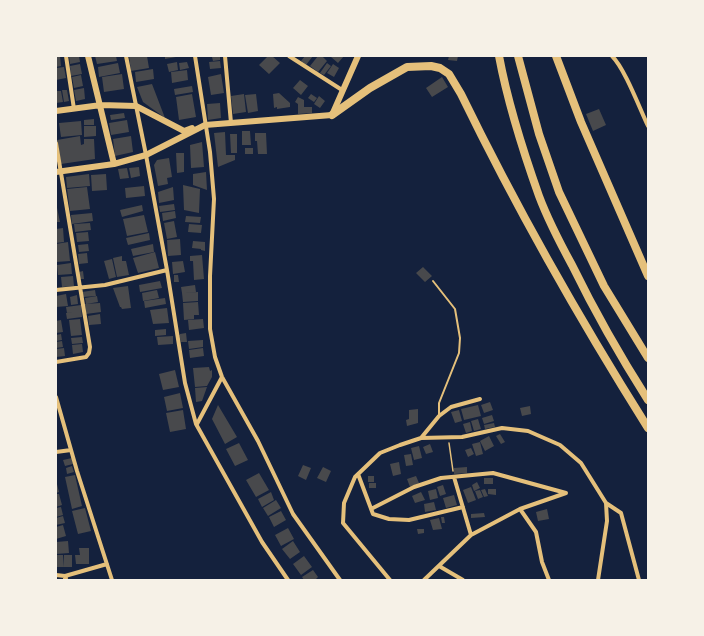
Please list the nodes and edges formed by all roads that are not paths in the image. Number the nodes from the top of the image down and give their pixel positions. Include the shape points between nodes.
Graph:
1 (66, 56) edge
2 (88, 56) edge
3 (126, 56) edge
4 (196, 56) edge
5 (225, 56) edge
6 (290, 56) edge
7 (358, 56) edge
8 (499, 56) edge
9 (556, 56) edge
10 (612, 56) edge
11 (519, 58) edge
12 (342, 90) junction
13 (101, 105) junction
14 (136, 106) junction
15 (74, 109) junction
16 (56, 112) edge
17 (332, 115) junction
18 (231, 123) junction
19 (205, 125) junction
20 (648, 126) edge
21 (56, 143) edge
22 (146, 155) junction
23 (114, 164) junction
24 (58, 172) edge
25 (167, 270) junction
26 (648, 276) edge
27 (433, 281) dead end
28 (79, 287) junction
29 (56, 290) edge
30 (648, 358) edge
31 (56, 362) edge
32 (222, 377) junction
33 (56, 397) edge
34 (480, 399) dead end
35 (648, 400) edge
36 (439, 416) junction
37 (196, 424) junction
38 (648, 428) edge
39 (421, 438) junction
40 (71, 450) junction
41 (56, 452) edge
42 (358, 474) junction
43 (454, 477) junction
44 (606, 503) junction
45 (463, 507) junction
46 (371, 509) junction
47 (520, 509) junction
48 (471, 535) junction
49 (107, 564) junction
50 (439, 566) junction
51 (56, 575) edge
52 (66, 579) edge
53 (112, 580) edge
54 (288, 580) edge
55 (340, 580) edge
56 (390, 580) edge
57 (424, 580) edge
58 (463, 580) edge
59 (549, 580) edge
60 (598, 580) edge
61 (639, 580) edge

1 - 15 street
2 - 13 main road
3 - 14 street
4 - 19 street
5 - 18 street
6 - 12 street
7 - 12 main road
8 - 35 highway via 513,116 540,197 596,313
9 - 26 highway via 581,122
10 - 20 street via 630,85
11 - 30 highway via 539,134 559,192 604,286
12 - 17 main road
13 - 14 main road
13 - 15 main road
13 - 23 main road
14 - 19 main road via 184,130
14 - 22 street
15 - 16 main road
17 - 18 main road
17 - 38 highway via 370,88 407,67 431,66 449,74 582,322
18 - 19 main road
19 - 22 main road
19 - 32 street via 214,199 210,329 215,358
21 - 24 street
22 - 23 main road
22 - 25 street
23 - 24 main road
24 - 28 street
25 - 28 street via 105,285
25 - 37 street via 185,383
27 - 36 lane via 455,309 460,338 459,353 439,403
28 - 29 street
28 - 31 street via 90,353 86,357
32 - 37 street
32 - 55 street via 258,441 293,514
33 - 40 street
34 - 36 street via 451,407
36 - 39 street
37 - 54 street via 262,542
39 - 42 street via 380,453
39 - 44 street via 462,437 502,428 528,431 560,445 581,463
40 - 41 street
40 - 49 street
42 - 46 street
42 - 56 street via 344,503 343,523
43 - 45 street
43 - 46 street via 441,478 414,487
43 - 47 street via 493,473 566,493
44 - 60 street via 607,521
44 - 61 street via 621,514
45 - 46 street via 409,520 389,519 373,514
45 - 48 street
47 - 48 street
47 - 59 street via 536,532 542,562
48 - 50 street
49 - 52 street
49 - 53 street
50 - 57 street
50 - 58 street
51 - 52 street

